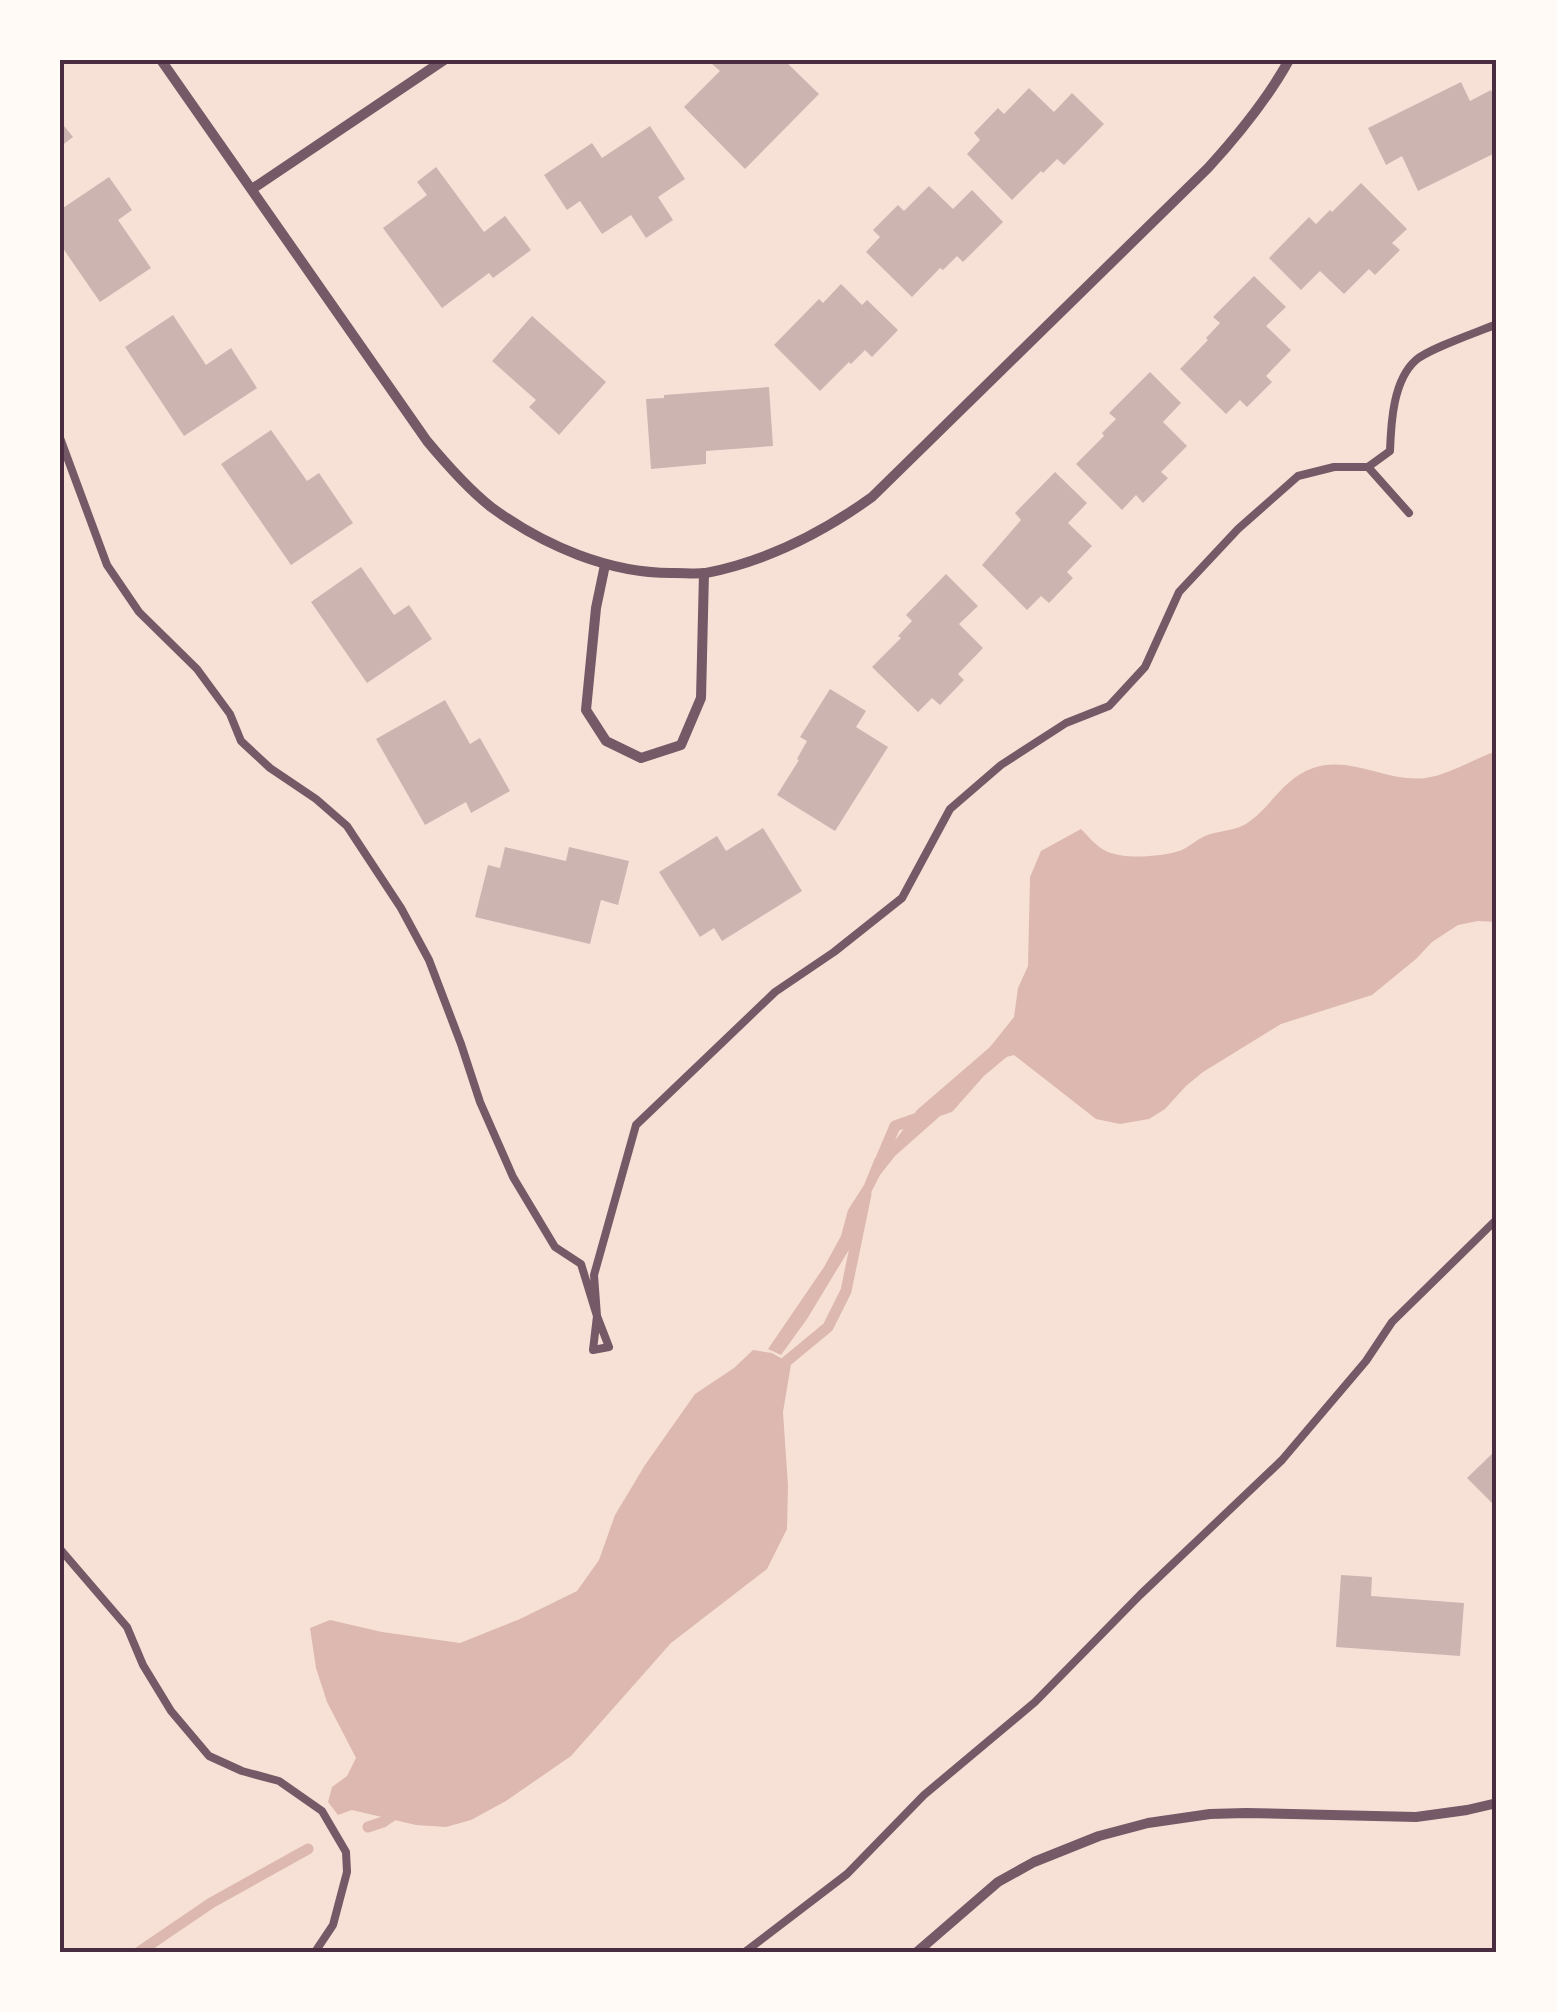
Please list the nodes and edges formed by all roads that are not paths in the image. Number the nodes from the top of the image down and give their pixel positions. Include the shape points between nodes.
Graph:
1 (162, 60) edge
2 (444, 60) edge
3 (1289, 60) edge
4 (252, 189) junction
5 (1497, 324) edge
6 (60, 438) edge
7 (1368, 467) junction
8 (1410, 514) dead end
9 (605, 565) junction
10 (704, 573) junction
11 (1497, 1218) edge
12 (60, 1548) edge
13 (1497, 1803) edge
14 (315, 1952) edge
15 (745, 1952) edge
16 (918, 1952) edge

1 - 4 street
2 - 4 street
3 - 10 street via 1208,168 872,498 806,540
4 - 9 street via 457,476 521,526
5 - 7 lane via 1418,358 1407,370 1390,451
6 - 7 lane via 107,565 138,612 197,668 241,741 347,826 401,908 513,1177 555,1247 582,1264 597,1316 594,1276 636,1124 775,992 902,898 950,809 1001,764 1066,723 1109,706 1146,667 1178,592 1238,529 1298,476 1334,466
7 - 8 lane
9 - 10 street via 650,574
9 - 10 street via 586,710 606,741 641,758 682,745 701,698
11 - 15 lane via 1392,1322 1282,1460 847,1874
12 - 14 lane via 127,1626 171,1711 210,1756 280,1781 322,1811 346,1852 348,1872 333,1925
13 - 16 street via 1416,1816 1246,1813 1148,1823 1099,1836 998,1882

